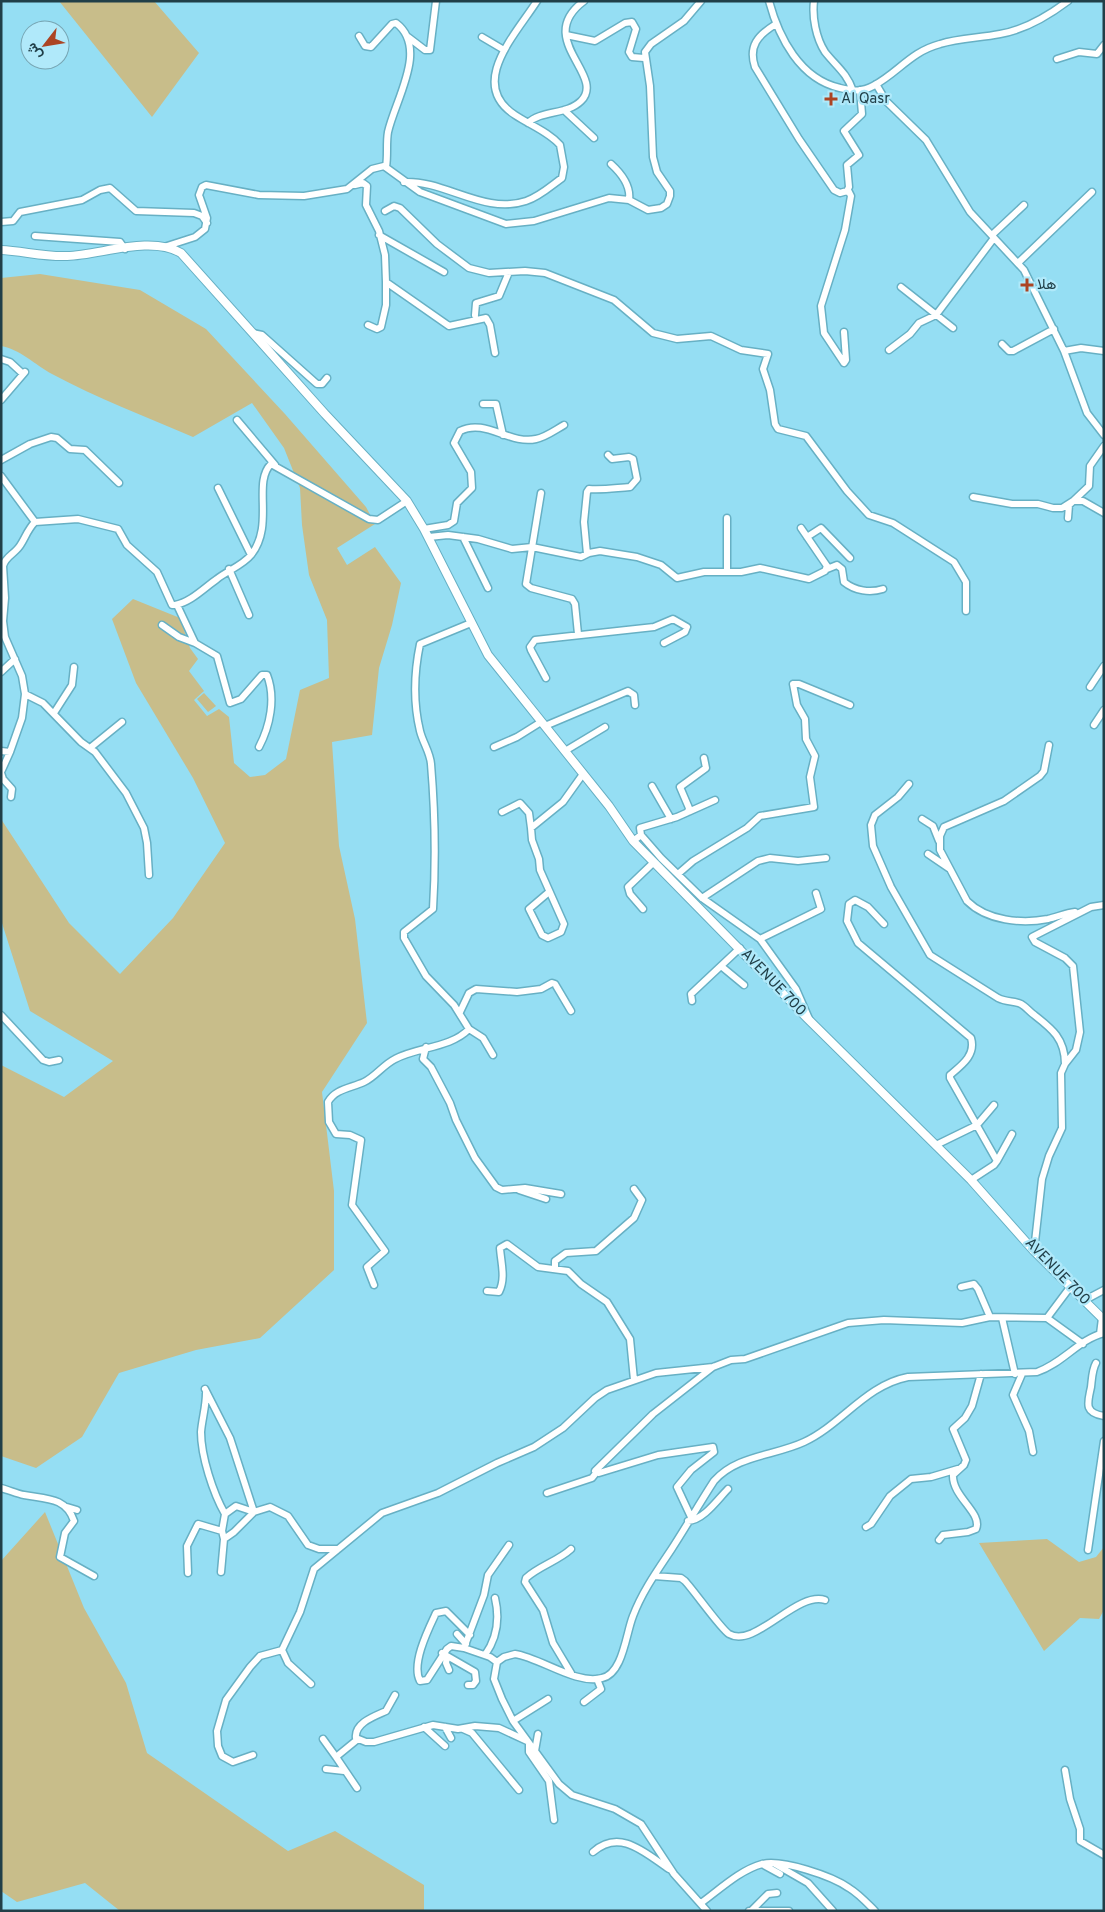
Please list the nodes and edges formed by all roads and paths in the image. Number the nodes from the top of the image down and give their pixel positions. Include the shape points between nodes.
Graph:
1 (436, 1) edge
2 (537, 1) edge
3 (584, 1) edge
4 (701, 1) edge
5 (769, 1) edge
6 (814, 1) edge
7 (1068, 1) edge
8 (776, 24) junction
9 (566, 35) junction
10 (359, 36) dead end
11 (407, 36) junction
12 (482, 37) dead end
13 (1104, 45) edge
14 (504, 50) junction
15 (644, 58) junction
16 (1057, 58) dead end
17 (876, 84) junction
18 (856, 91) junction
19 (564, 110) junction
20 (528, 123) junction
21 (594, 138) dead end
22 (611, 164) dead end
23 (386, 167) junction
24 (404, 182) junction
25 (353, 185) junction
26 (848, 190) junction
27 (1092, 192) dead end
28 (629, 200) junction
29 (1024, 205) dead end
30 (385, 211) dead end
31 (2, 222) edge
32 (207, 223) junction
33 (379, 234) junction
34 (35, 236) dead end
35 (993, 237) junction
36 (178, 242) junction
37 (164, 247) junction
38 (125, 249) junction
39 (1, 250) edge
40 (181, 253) junction
41 (1018, 262) junction
42 (444, 272) dead end
43 (509, 272) junction
44 (386, 282) junction
45 (901, 287) dead end
46 (475, 315) dead end
47 (936, 315) junction
48 (368, 325) dead end
49 (953, 328) dead end
50 (1054, 329) junction
51 (844, 332) dead end
52 (253, 333) junction
53 (1002, 344) dead end
54 (889, 350) dead end
55 (1064, 351) junction
56 (1104, 352) edge
57 (495, 353) dead end
58 (1, 358) edge
59 (327, 378) dead end
60 (1, 400) edge
61 (482, 404) dead end
62 (237, 420) dead end
63 (564, 425) dead end
64 (503, 435) junction
65 (1104, 435) edge
66 (1104, 446) edge
67 (608, 455) dead end
68 (1, 460) edge
69 (275, 465) junction
70 (1, 476) edge
71 (119, 483) dead end
72 (218, 488) dead end
73 (541, 493) dead end
74 (973, 497) dead end
75 (407, 501) junction
76 (1072, 502) junction
77 (1104, 513) edge
78 (726, 518) dead end
79 (1068, 518) dead end
80 (35, 522) junction
81 (801, 528) dead end
82 (424, 529) junction
83 (463, 537) junction
84 (429, 538) junction
85 (807, 538) junction
86 (532, 547) junction
87 (587, 554) junction
88 (251, 555) junction
89 (850, 558) dead end
90 (229, 569) junction
91 (827, 569) junction
92 (728, 572) junction
93 (488, 588) dead end
94 (883, 589) dead end
95 (178, 605) junction
96 (966, 611) dead end
97 (250, 615) dead end
98 (471, 623) junction
99 (162, 624) dead end
100 (578, 634) junction
101 (195, 643) junction
102 (664, 643) dead end
103 (15, 659) junction
104 (1104, 666) edge
105 (74, 667) dead end
106 (1, 672) edge
107 (546, 678) dead end
108 (1090, 687) dead end
109 (25, 694) junction
110 (634, 705) dead end
111 (850, 705) dead end
112 (1104, 710) edge
113 (54, 713) junction
114 (122, 722) dead end
115 (543, 724) junction
116 (1094, 725) dead end
117 (605, 727) dead end
118 (1048, 746) dead end
119 (259, 747) dead end
120 (494, 747) dead end
121 (90, 748) junction
122 (1, 751) edge
123 (565, 751) junction
124 (10, 752) junction
125 (704, 758) dead end
126 (1, 772) edge
127 (583, 774) junction
128 (909, 784) dead end
129 (652, 786) dead end
130 (11, 797) dead end
131 (714, 800) dead end
132 (502, 812) dead end
133 (688, 812) junction
134 (671, 819) junction
135 (922, 819) dead end
136 (531, 828) junction
137 (641, 835) junction
138 (633, 841) junction
139 (940, 844) junction
140 (928, 854) dead end
141 (826, 858) dead end
142 (653, 864) junction
143 (952, 871) junction
144 (678, 874) junction
145 (150, 875) dead end
146 (549, 892) junction
147 (816, 893) dead end
148 (702, 898) junction
149 (1104, 905) edge
150 (643, 909) dead end
151 (1078, 913) junction
152 (884, 924) dead end
153 (760, 939) junction
154 (740, 948) junction
155 (721, 966) junction
156 (744, 985) dead end
157 (692, 1002) dead end
158 (570, 1011) dead end
159 (460, 1012) junction
160 (1, 1015) edge
161 (811, 1022) junction
162 (469, 1029) junction
163 (426, 1048) junction
164 (493, 1055) dead end
165 (59, 1060) dead end
166 (1065, 1064) junction
167 (994, 1105) dead end
168 (977, 1125) junction
169 (1012, 1134) dead end
170 (936, 1145) junction
171 (997, 1161) junction
172 (971, 1180) junction
173 (634, 1189) dead end
174 (519, 1190) junction
175 (561, 1194) dead end
176 (546, 1199) dead end
177 (1034, 1251) junction
178 (555, 1269) junction
179 (374, 1285) dead end
180 (1071, 1286) junction
181 (961, 1287) dead end
182 (1104, 1290) edge
183 (487, 1291) dead end
184 (1084, 1300) junction
185 (990, 1317) junction
186 (1002, 1318) junction
187 (1047, 1318) junction
188 (1103, 1319) edge
189 (1102, 1333) edge
190 (1083, 1344) junction
191 (1096, 1363) dead end
192 (713, 1367) junction
193 (981, 1374) junction
194 (1019, 1374) junction
195 (634, 1380) junction
196 (1104, 1416) edge
197 (1104, 1441) edge
198 (1033, 1452) dead end
199 (959, 1468) junction
200 (596, 1473) junction
201 (1, 1488) edge
202 (728, 1489) dead end
203 (547, 1493) dead end
204 (67, 1507) junction
205 (77, 1510) dead end
206 (254, 1512) junction
207 (225, 1514) junction
208 (690, 1519) junction
209 (866, 1527) dead end
210 (222, 1531) junction
211 (224, 1538) junction
212 (939, 1540) dead end
213 (509, 1546) dead end
214 (338, 1549) junction
215 (571, 1549) dead end
216 (1088, 1550) dead end
217 (221, 1572) dead end
218 (188, 1573) dead end
219 (94, 1576) dead end
220 (654, 1576) junction
221 (495, 1598) dead end
222 (825, 1600) dead end
223 (457, 1634) dead end
224 (470, 1635) junction
225 (465, 1646) junction
226 (428, 1648) dead end
227 (282, 1650) junction
228 (445, 1655) junction
229 (485, 1655) junction
230 (417, 1661) junction
231 (497, 1662) junction
232 (449, 1670) dead end
233 (572, 1674) junction
234 (597, 1679) junction
235 (311, 1684) dead end
236 (468, 1685) dead end
237 (395, 1695) dead end
238 (548, 1699) dead end
239 (584, 1702) dead end
240 (513, 1720) junction
241 (424, 1727) junction
242 (445, 1727) junction
243 (463, 1729) junction
244 (538, 1734) dead end
245 (451, 1738) dead end
246 (358, 1739) junction
247 (323, 1740) dead end
248 (528, 1742) junction
249 (445, 1746) dead end
250 (535, 1751) junction
251 (253, 1755) dead end
252 (336, 1757) junction
253 (326, 1769) dead end
254 (1065, 1770) dead end
255 (344, 1771) junction
256 (357, 1788) dead end
257 (519, 1790) dead end
258 (554, 1820) dead end
259 (593, 1852) dead end
260 (1104, 1855) edge
261 (774, 1863) junction
262 (762, 1864) junction
263 (672, 1871) junction
264 (780, 1874) dead end
265 (777, 1893) dead end
266 (701, 1903) junction
267 (751, 1910) edge
268 (707, 1911) edge
269 (789, 1911) edge
270 (834, 1911) edge
271 (875, 1911) edge

1 - 11 street via 430,50 425,50
2 - 14 street
3 - 9 street via 569,14
4 - 15 street via 684,21 646,49
5 - 8 street
6 - 18 street via 814,17 822,45
7 - 17 street via 1042,18 1012,31 925,48
8 - 18 street via 791,51 809,72 830,85
8 - 26 street via 756,39 752,57 755,67 834,190 840,193
9 - 15 street via 595,41 632,22 636,29 629,52 632,57
9 - 19 street via 567,45 582,70 586,87 582,101
10 - 11 street via 365,46 371,47 396,23
11 - 23 street via 410,63 388,131
12 - 14 street
13 - 16 street via 1096,54 1079,52
14 - 20 street via 495,74 496,98
15 - 28 street via 650,86 653,157 670,196 664,207 648,210
17 - 18 street
17 - 35 street via 886,101 926,140 961,201
18 - 26 street via 862,114 844,131 859,155 847,165
19 - 20 street via 533,118
19 - 21 street
20 - 24 street via 560,145 564,166 562,178 532,199 513,204 492,203 426,184
22 - 28 street via 627,185
23 - 24 street
23 - 25 street via 376,167
24 - 28 street via 440,202 506,224 544,218 597,200
25 - 32 street via 329,192 287,196 206,186 199,195
25 - 33 street via 367,186 366,205
26 - 51 street via 851,196 846,224 820,311 824,332 845,363
27 - 41 street
29 - 35 street
30 - 43 street via 394,206 400,208 437,244 469,268 489,273
31 - 32 street via 13,221 20,212 82,200 110,188 136,211 194,213
32 - 36 street via 201,233
33 - 42 street
33 - 44 street via 385,255
34 - 38 street via 120,242
35 - 41 street
35 - 47 street
36 - 37 street
36 - 40 street
37 - 38 main road
37 - 40 main road
38 - 39 main road via 68,256
40 - 52 main road, AVENUE 700
41 - 50 street
43 - 46 street via 499,296 476,303
43 - 96 street via 545,273 595,291 617,302 648,330 660,335 677,339 711,336 741,350 768,354 763,369 778,429 806,436 869,515 894,523 954,562 966,582
44 - 48 street via 386,306 381,327 377,329
44 - 57 street via 449,326 486,318
45 - 47 street
47 - 49 street
47 - 54 street via 919,323
50 - 53 street via 1013,351 1008,351
50 - 55 street
52 - 59 street via 262,335 317,384 322,384
52 - 75 main road, AVENUE 700
55 - 56 street via 1081,348
55 - 65 street via 1087,412
58 - 60 street via 24,373
61 - 64 street via 496,404
62 - 69 street
63 - 64 street via 537,439 522,440
64 - 82 street via 471,427 456,435 454,443 471,472 472,488 458,503 452,523
66 - 76 street via 1090,466 1089,486
67 - 87 street via 612,459 633,459 637,479 630,487 616,486 605,491 587,492 584,522
68 - 71 street via 30,444 57,438 70,449 85,450
69 - 75 street via 369,519 378,520
69 - 88 street via 271,464 264,472 264,520 258,546
70 - 80 street
72 - 88 street
73 - 86 street
74 - 76 street via 1052,508 1062,508
75 - 82 main road, AVENUE 700
76 - 77 street via 1082,501
76 - 79 street
78 - 92 street
80 - 95 street via 78,519 118,529 128,545 157,572 172,604
80 - 103 street via 2,566 3,621 9,649
81 - 85 street
82 - 84 main road, AVENUE 700
83 - 84 street via 440,535
83 - 86 street via 512,549
83 - 93 street
84 - 98 main road, AVENUE 700
85 - 89 street via 821,528
85 - 91 street
86 - 87 street via 581,557
86 - 100 street via 527,586 572,599
87 - 92 street via 600,551 637,557 661,565 677,578 704,572
88 - 90 street
90 - 95 street
90 - 97 street
91 - 92 street via 809,579 765,568
91 - 94 street via 837,565 849,586 873,592
95 - 101 street
98 - 115 main road, AVENUE 700 via 488,655
98 - 159 street via 420,644 414,688 420,732 431,762 436,835 434,889 432,909 404,932 404,938 426,976
99 - 101 street via 179,637
100 - 102 street via 654,627 673,619 687,627 685,632
100 - 107 street via 542,639 532,644 531,650
101 - 119 street via 216,656 230,703 241,699 262,674 267,675 271,690 269,722
103 - 106 street
103 - 109 street
104 - 108 street
105 - 113 street via 72,685
109 - 113 street
109 - 124 street via 22,718
110 - 115 street via 634,695 628,691
111 - 144 street via 793,684 804,719 806,739 815,756 810,777 816,805 809,810 760,816
112 - 116 street
113 - 121 street
114 - 121 street
115 - 120 street
115 - 123 main road, AVENUE 700
117 - 123 street
118 - 139 street via 1044,771 1037,779 1004,801 944,827
121 - 145 street via 137,812 147,843
122 - 124 street
123 - 127 main road, AVENUE 700
124 - 126 street
125 - 133 street via 706,768 680,787
126 - 130 street via 12,789
127 - 136 street via 563,802
127 - 138 main road, AVENUE 700
128 - 166 street via 875,815 871,824 873,846 891,887 936,960 998,998 1021,1004 1046,1023 1062,1044
129 - 134 street
131 - 133 street
132 - 136 street via 520,803 529,813
133 - 134 street
134 - 137 street via 640,828
135 - 139 street via 933,826
136 - 146 street via 540,870
137 - 138 street
137 - 144 street
138 - 142 main road, AVENUE 700
139 - 143 street
140 - 143 street
141 - 148 street via 758,861
142 - 150 street via 628,887
142 - 154 main road, AVENUE 700
143 - 151 street via 967,901 992,916 1027,921
144 - 148 street
146 - 146 street via 564,926 561,932 548,938 542,935 529,909
147 - 153 street via 821,909
148 - 153 street
149 - 151 street
151 - 166 street via 1032,937 1073,966 1080,1038
152 - 168 street via 863,903 854,900 848,904 847,921 858,943 971,1038 973,1045 968,1058 949,1076
153 - 161 street via 796,989
154 - 155 street
154 - 161 main road, AVENUE 700
155 - 156 street
155 - 157 street via 691,994
158 - 159 street via 552,983 542,989 517,992 476,989 469,993
159 - 162 street
160 - 165 street via 43,1060
161 - 170 main road, AVENUE 700
162 - 163 street
162 - 164 street via 483,1038
163 - 174 street via 422,1056 431,1067 476,1158 496,1188
163 - 179 street via 394,1060 369,1080 333,1094 328,1102 329,1122 336,1134 361,1140 351,1204 385,1251 367,1267
166 - 177 street via 1060,1078 1061,1135 1048,1156 1042,1179
167 - 168 street
168 - 170 street
168 - 171 street
169 - 171 street
170 - 172 main road, AVENUE 700
171 - 172 street
172 - 177 main road, AVENUE 700
173 - 178 street via 642,1200 634,1218 596,1251 566,1253 559,1257 555,1261
174 - 175 street via 525,1188
174 - 176 street
177 - 180 main road, AVENUE 700
178 - 183 street via 538,1267 512,1246 502,1245 501,1287 499,1292
178 - 195 street via 568,1271 607,1302 630,1339
180 - 184 main road, AVENUE 700
180 - 187 street
181 - 185 street via 976,1286
182 - 184 street
184 - 188 main road, AVENUE 700
185 - 186 street
185 - 192 street via 962,1323 884,1320 848,1323 749,1358
186 - 187 street
186 - 194 street
187 - 190 street
188 - 189 street
189 - 190 street
190 - 194 street via 1051,1367
191 - 196 street via 1087,1402 1089,1409
192 - 195 street via 656,1373
192 - 200 street via 635,1430 597,1467
193 - 194 street
193 - 199 street via 968,1413 953,1427 966,1460
193 - 208 street via 908,1377 886,1384 810,1439 743,1461 726,1470 714,1481
194 - 198 street via 1013,1395 1029,1431
195 - 214 street via 595,1398 547,1440 438,1493 382,1513
197 - 216 street
199 - 209 street via 911,1479 890,1496
199 - 212 street via 953,1475 954,1488 978,1518 978,1525 976,1529 944,1535
200 - 203 street via 592,1478
200 - 208 street via 658,1455 713,1447 714,1452 676,1487
201 - 204 street via 49,1498
202 - 208 street via 708,1510 694,1520
204 - 205 street
204 - 219 street via 74,1521 66,1531 60,1557
206 - 207 street via 236,1506
206 - 207 street via 230,1438 205,1389 201,1451 211,1475 215,1497
206 - 211 street
206 - 214 street via 270,1507 288,1516 308,1545 319,1549
207 - 210 street
208 - 220 street
210 - 211 street
210 - 218 street via 198,1524 187,1546
211 - 217 street
213 - 224 street via 488,1575
214 - 227 street via 314,1569 300,1612
215 - 233 street via 548,1566 530,1574 525,1582 543,1610 556,1649
220 - 222 street via 681,1578 725,1630 736,1636 752,1634 810,1602
220 - 234 street via 634,1613 618,1665 611,1674
221 - 229 street via 497,1632
223 - 225 street
224 - 225 street
224 - 230 street via 446,1611 436,1613
225 - 228 street via 451,1646
225 - 229 street
226 - 230 street
227 - 235 street via 288,1663
227 - 251 street via 260,1656 250,1666 226,1700 217,1731 222,1756 233,1762
228 - 230 street via 424,1682 418,1677
228 - 232 street
228 - 236 street via 475,1672 476,1681
229 - 231 street
231 - 233 street via 510,1655 521,1655
231 - 240 street via 494,1679
233 - 234 street
234 - 239 street via 601,1689
237 - 246 street via 386,1711 370,1718 356,1730
238 - 240 street
240 - 248 street
241 - 242 street via 433,1724
241 - 246 street via 374,1742
241 - 249 street
242 - 243 street
242 - 245 street
243 - 248 street via 475,1726 499,1728
243 - 257 street via 472,1733
244 - 250 street
246 - 252 street
247 - 252 street
248 - 250 street
248 - 258 street via 531,1756 550,1782
250 - 263 street via 566,1791 615,1809 641,1824
252 - 255 street
253 - 255 street
254 - 260 street via 1080,1840
255 - 256 street
259 - 263 street via 608,1842 622,1842 642,1850
261 - 262 street
261 - 270 street via 808,1883
261 - 271 street via 842,1884
262 - 264 street
262 - 266 street
263 - 266 street
265 - 267 street via 768,1894
266 - 268 street
267 - 269 street

